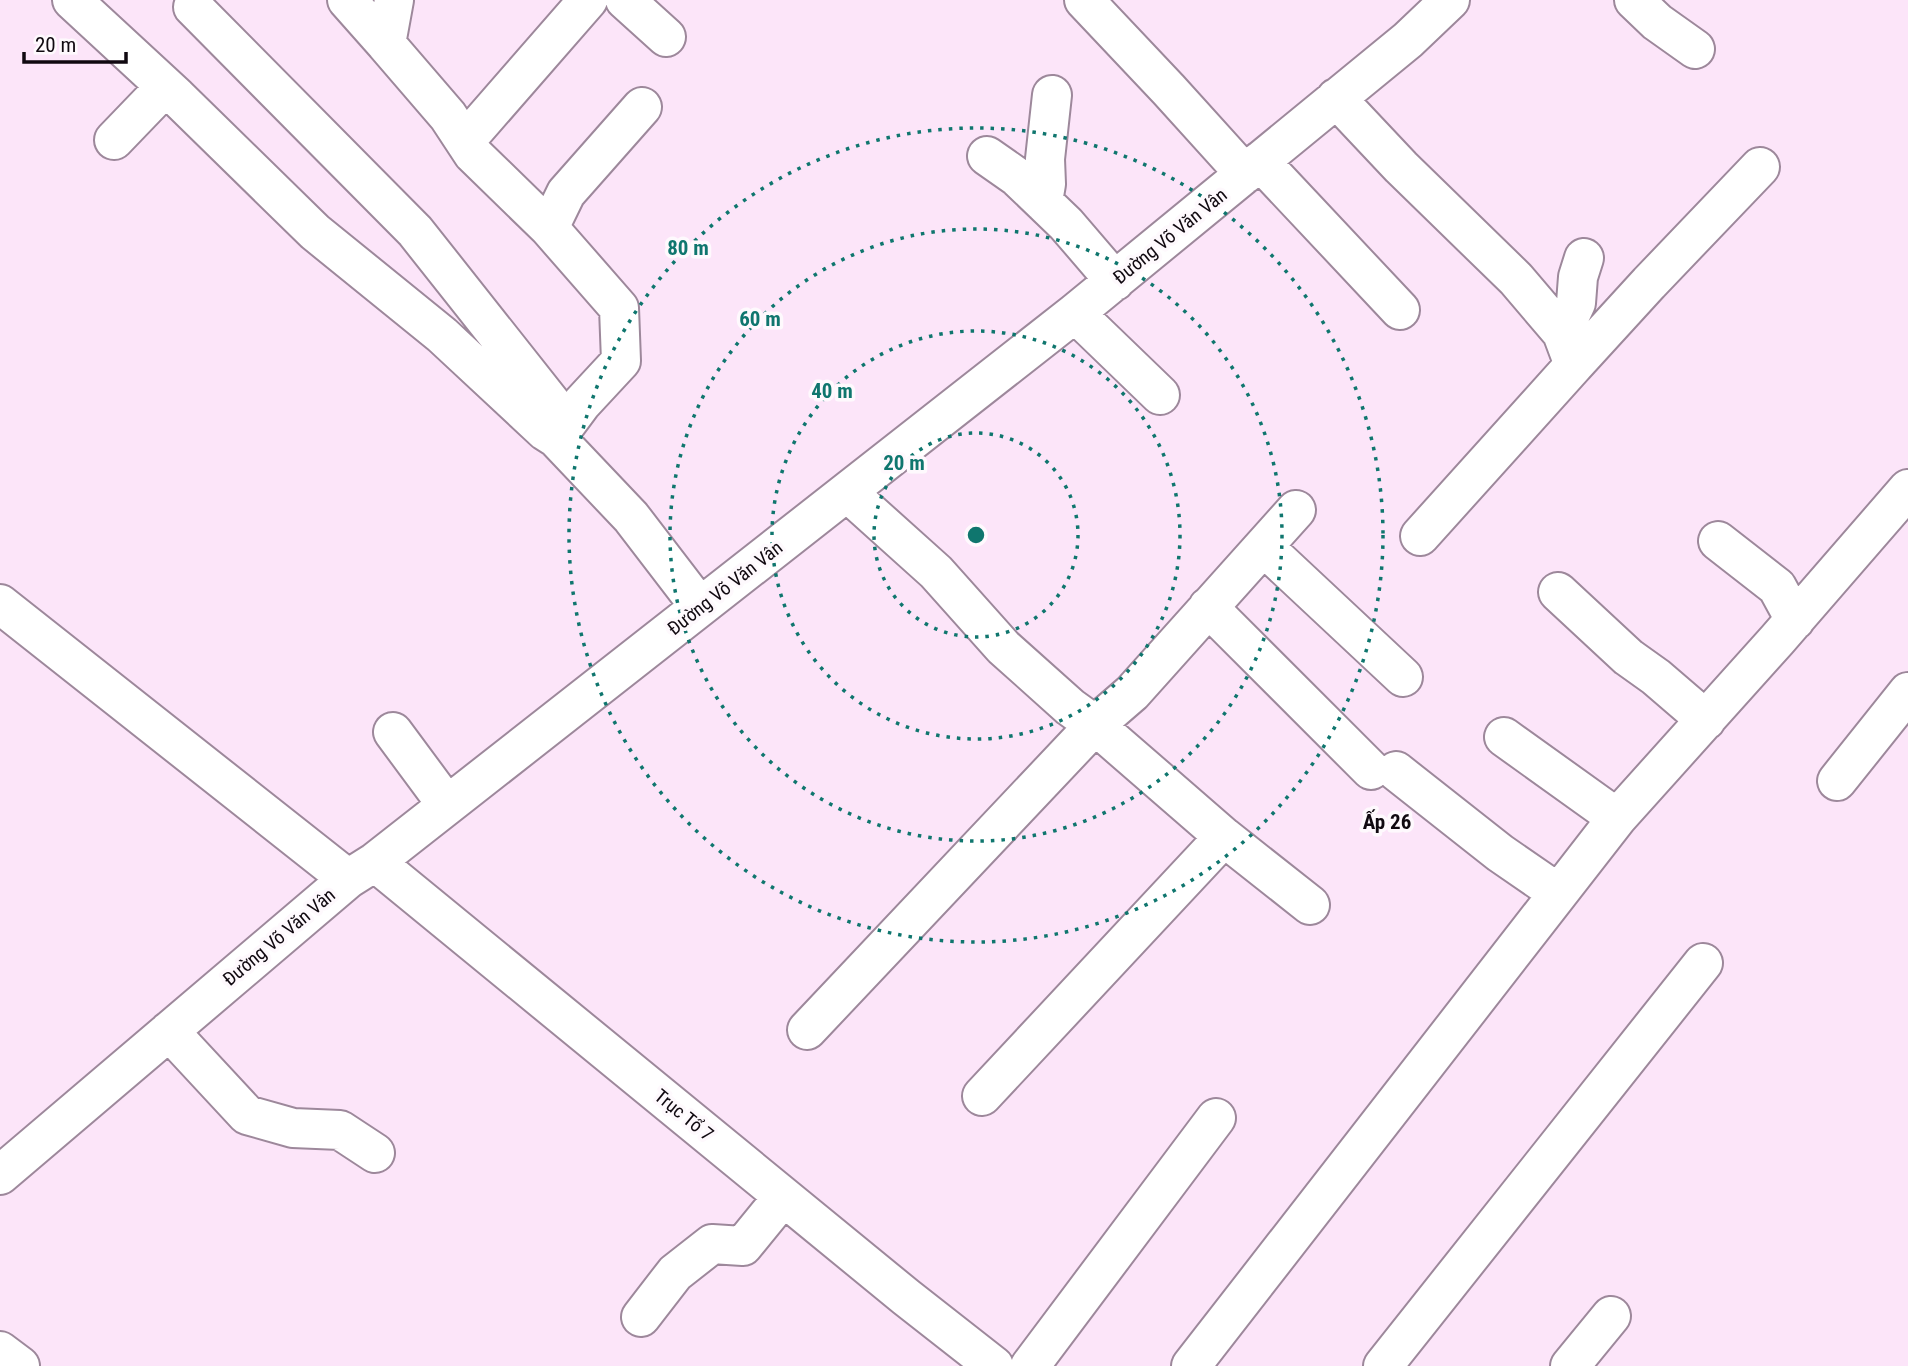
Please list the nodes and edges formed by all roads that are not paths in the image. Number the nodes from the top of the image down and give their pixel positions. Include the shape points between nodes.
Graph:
1 (72, 0) edge
2 (347, 0) edge
3 (394, 0) edge
4 (588, 0) edge
5 (625, 0) edge
6 (1084, 0) edge
7 (1450, 0) edge
8 (1634, 0) edge
9 (193, 7) dead end
10 (666, 37) dead end
11 (386, 44) junction
12 (1695, 50) dead end
13 (165, 87) junction
14 (1052, 95) dead end
15 (1336, 98) junction
16 (642, 107) dead end
17 (114, 140) dead end
18 (465, 141) junction
19 (988, 156) dead end
20 (1252, 167) junction
21 (1760, 167) dead end
22 (1043, 202) junction
23 (549, 228) junction
24 (1584, 258) dead end
25 (1115, 281) junction
26 (1400, 310) dead end
27 (1075, 313) junction
28 (1568, 349) junction
29 (1160, 396) dead end
30 (562, 431) junction
31 (1908, 489) edge
32 (847, 492) junction
33 (1296, 510) dead end
34 (1420, 536) dead end
35 (1718, 541) dead end
36 (1264, 547) junction
37 (1558, 592) dead end
38 (0, 604) edge
39 (701, 607) junction
40 (1208, 607) junction
41 (1795, 620) junction
42 (1403, 677) dead end
43 (1908, 692) edge
44 (1706, 720) junction
45 (1095, 725) junction
46 (393, 732) dead end
47 (1504, 737) dead end
48 (1837, 781) dead end
49 (447, 805) junction
50 (1617, 818) junction
51 (1224, 837) junction
52 (361, 871) junction
53 (1558, 893) junction
54 (1310, 905) dead end
55 (1703, 963) dead end
56 (807, 1030) dead end
57 (169, 1031) junction
58 (982, 1096) dead end
59 (1216, 1118) dead end
60 (375, 1153) dead end
61 (0, 1175) edge
62 (783, 1196) junction
63 (1611, 1316) dead end
64 (641, 1317) dead end
65 (0, 1352) edge
66 (986, 1363) edge
67 (20, 1366) edge
68 (1030, 1366) edge
69 (1191, 1366) edge
70 (1384, 1366) edge
71 (1570, 1366) edge

1 - 13 street
2 - 11 street
3 - 11 street
4 - 18 street
5 - 10 street
6 - 20 street via 1169,90
7 - 15 street, Đường Võ Văn Vân
8 - 12 street
9 - 30 street via 415,231
11 - 18 street
13 - 17 street
13 - 30 street via 315,232 442,335 545,431
14 - 22 street
15 - 20 street, Đường Võ Văn Vân
15 - 28 street via 1516,279
16 - 23 street via 566,193
18 - 23 street
19 - 22 street
20 - 25 street, Đường Võ Văn Vân
20 - 26 street
21 - 28 street via 1649,282
22 - 25 street
23 - 30 street via 619,308 621,361
24 - 28 street
25 - 27 street, Đường Võ Văn Vân
27 - 29 street
27 - 32 street, Đường Võ Văn Vân
28 - 34 street
30 - 39 street
31 - 41 street
32 - 39 street, Đường Võ Văn Vân
32 - 45 street via 936,572 1003,647
33 - 36 street
35 - 41 street via 1777,587
36 - 40 street
36 - 42 street
37 - 44 street
38 - 52 street, Trục Tổ 7
39 - 49 street, Đường Võ Văn Vân
40 - 45 street via 1132,693
40 - 53 street via 1383,770
41 - 44 street
43 - 48 street
44 - 50 street
45 - 51 street
45 - 56 street
46 - 49 street
47 - 50 street
49 - 52 street, Đường Võ Văn Vân
50 - 53 street
51 - 54 street
51 - 58 street
52 - 57 street, Đường Võ Văn Vân
52 - 62 street, Trục Tổ 7
53 - 69 street
55 - 70 street
57 - 60 street via 247,1115 293,1128 341,1130
57 - 61 street, Đường Võ Văn Vân
59 - 68 street
62 - 64 street via 743,1246 712,1244 675,1273
62 - 66 street, Trục Tổ 7
63 - 71 street
65 - 67 street

